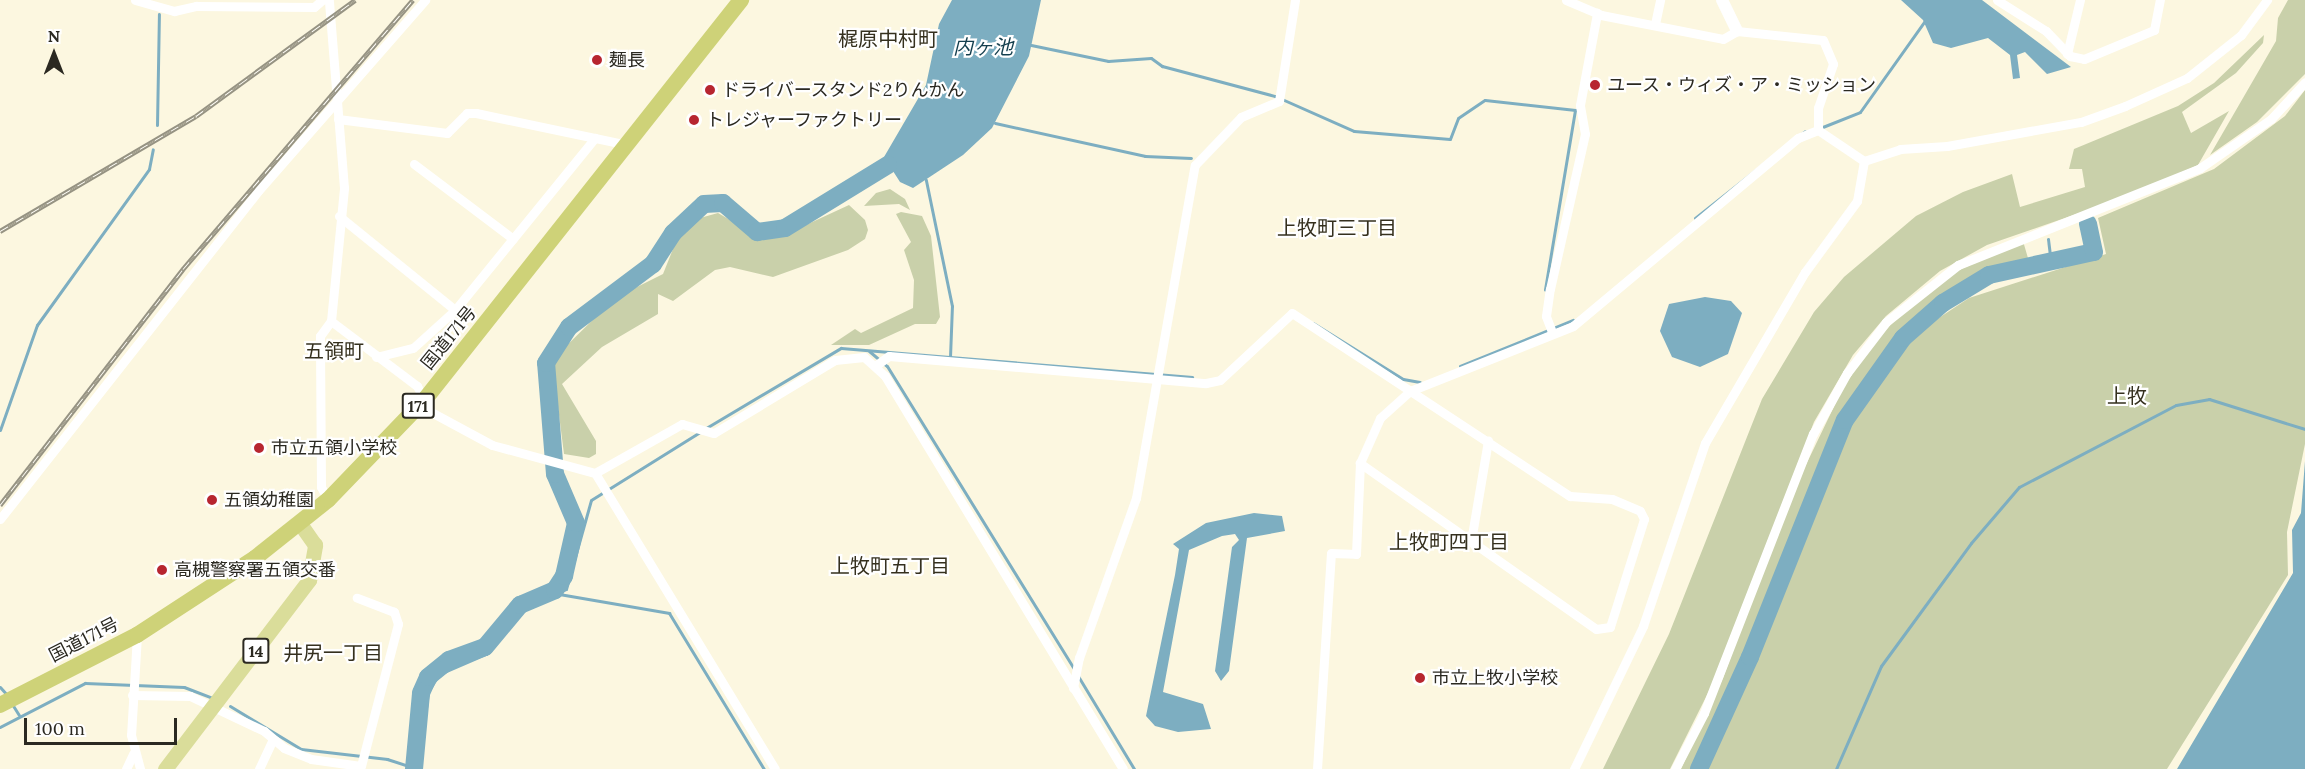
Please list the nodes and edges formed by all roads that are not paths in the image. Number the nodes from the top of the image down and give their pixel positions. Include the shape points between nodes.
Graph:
1 (135, 0) edge
2 (322, 0) edge
3 (329, 0) edge
4 (424, 0) edge
5 (741, 0) edge
6 (1295, 0) edge
7 (1566, 0) edge
8 (1660, 0) edge
9 (1722, 0) edge
10 (1997, 0) edge
11 (2080, 0) edge
12 (2160, 0) edge
13 (2268, 0) edge
14 (155, 4) edge
15 (1597, 13) junction
16 (1654, 24) junction
17 (1737, 31) junction
18 (2067, 54) junction
19 (2305, 82) edge
20 (337, 100) junction
21 (338, 119) junction
22 (1818, 130) junction
23 (595, 138) junction
24 (628, 145) junction
25 (1864, 161) junction
26 (414, 164) dead end
27 (339, 216) junction
28 (513, 239) junction
29 (456, 310) junction
30 (331, 321) junction
31 (1552, 332) junction
32 (376, 357) junction
33 (875, 366) junction
34 (1159, 375) junction
35 (1410, 391) junction
36 (426, 398) junction
37 (1488, 440) junction
38 (1360, 463) junction
39 (595, 474) junction
40 (328, 500) junction
41 (0, 519) edge
42 (301, 525) junction
43 (1471, 541) junction
44 (357, 598) dead end
45 (137, 635) junction
46 (1073, 688) junction
47 (132, 693) junction
48 (0, 705) edge
49 (212, 709) junction
50 (273, 739) junction
51 (133, 753) junction
52 (126, 769) edge
53 (140, 769) edge
54 (165, 769) edge
55 (259, 769) edge
56 (775, 769) edge
57 (1123, 769) edge
58 (1317, 769) edge
59 (1574, 769) edge
60 (1675, 769) edge

1 - 14 street
2 - 14 street via 314,7
3 - 20 street
4 - 20 street
5 - 24 highway, 国道171号 / 171
6 - 34 street via 1279,101 1240,117 1195,165 1172,271
7 - 15 street
8 - 16 street
9 - 17 street
10 - 18 street via 2046,31
11 - 18 street
12 - 18 street via 2154,30 2084,59
13 - 25 street via 2241,35 2187,78 2125,106 2081,122 1947,147 1900,149
15 - 16 street
15 - 31 street via 1580,105 1585,134 1546,316
16 - 17 street via 1723,39
17 - 22 street via 1808,36 1830,46 1833,64 1818,108
19 - 60 street via 2271,119 2200,168 1958,265 1886,322 1847,373 1813,434 1704,713
20 - 21 street
20 - 41 street via 159,314
21 - 23 street via 447,133 467,112
21 - 27 street via 344,188
22 - 25 street
22 - 31 street via 1798,138 1573,326
23 - 24 street
23 - 28 street
24 - 36 highway, 国道171号 / 171
25 - 59 street via 1857,201 1805,272 1705,443 1643,626
26 - 28 street
27 - 29 street
27 - 30 street
28 - 29 street
29 - 32 street via 413,348
30 - 32 street
30 - 40 street via 320,336 321,487
31 - 35 street
32 - 36 street
33 - 34 street via 889,356
33 - 39 street via 858,355 842,357 714,433 693,424 672,429
33 - 46 street
34 - 35 street via 1206,383 1221,380 1292,313
34 - 46 street via 1136,498 1079,658
35 - 37 street
35 - 38 street via 1380,418
36 - 39 street via 431,412 492,445
36 - 40 highway, 国道171号 / 171
37 - 43 street
37 - 43 street via 1570,496 1612,498 1640,511 1644,519 1610,627 1596,629
38 - 43 street
38 - 58 street via 1356,554 1331,553
39 - 56 street
40 - 42 highway, 国道171号 / 171
42 - 45 highway, 国道171号 / 171
42 - 49 main road, 14 via 315,545 309,580
44 - 50 street via 393,612 398,624 362,763 311,759
45 - 47 street
45 - 48 highway, 国道171号 / 171
46 - 57 street
47 - 49 street via 190,696
47 - 51 street
49 - 50 street
49 - 54 main road, 14
50 - 55 street
51 - 52 street
51 - 53 street

